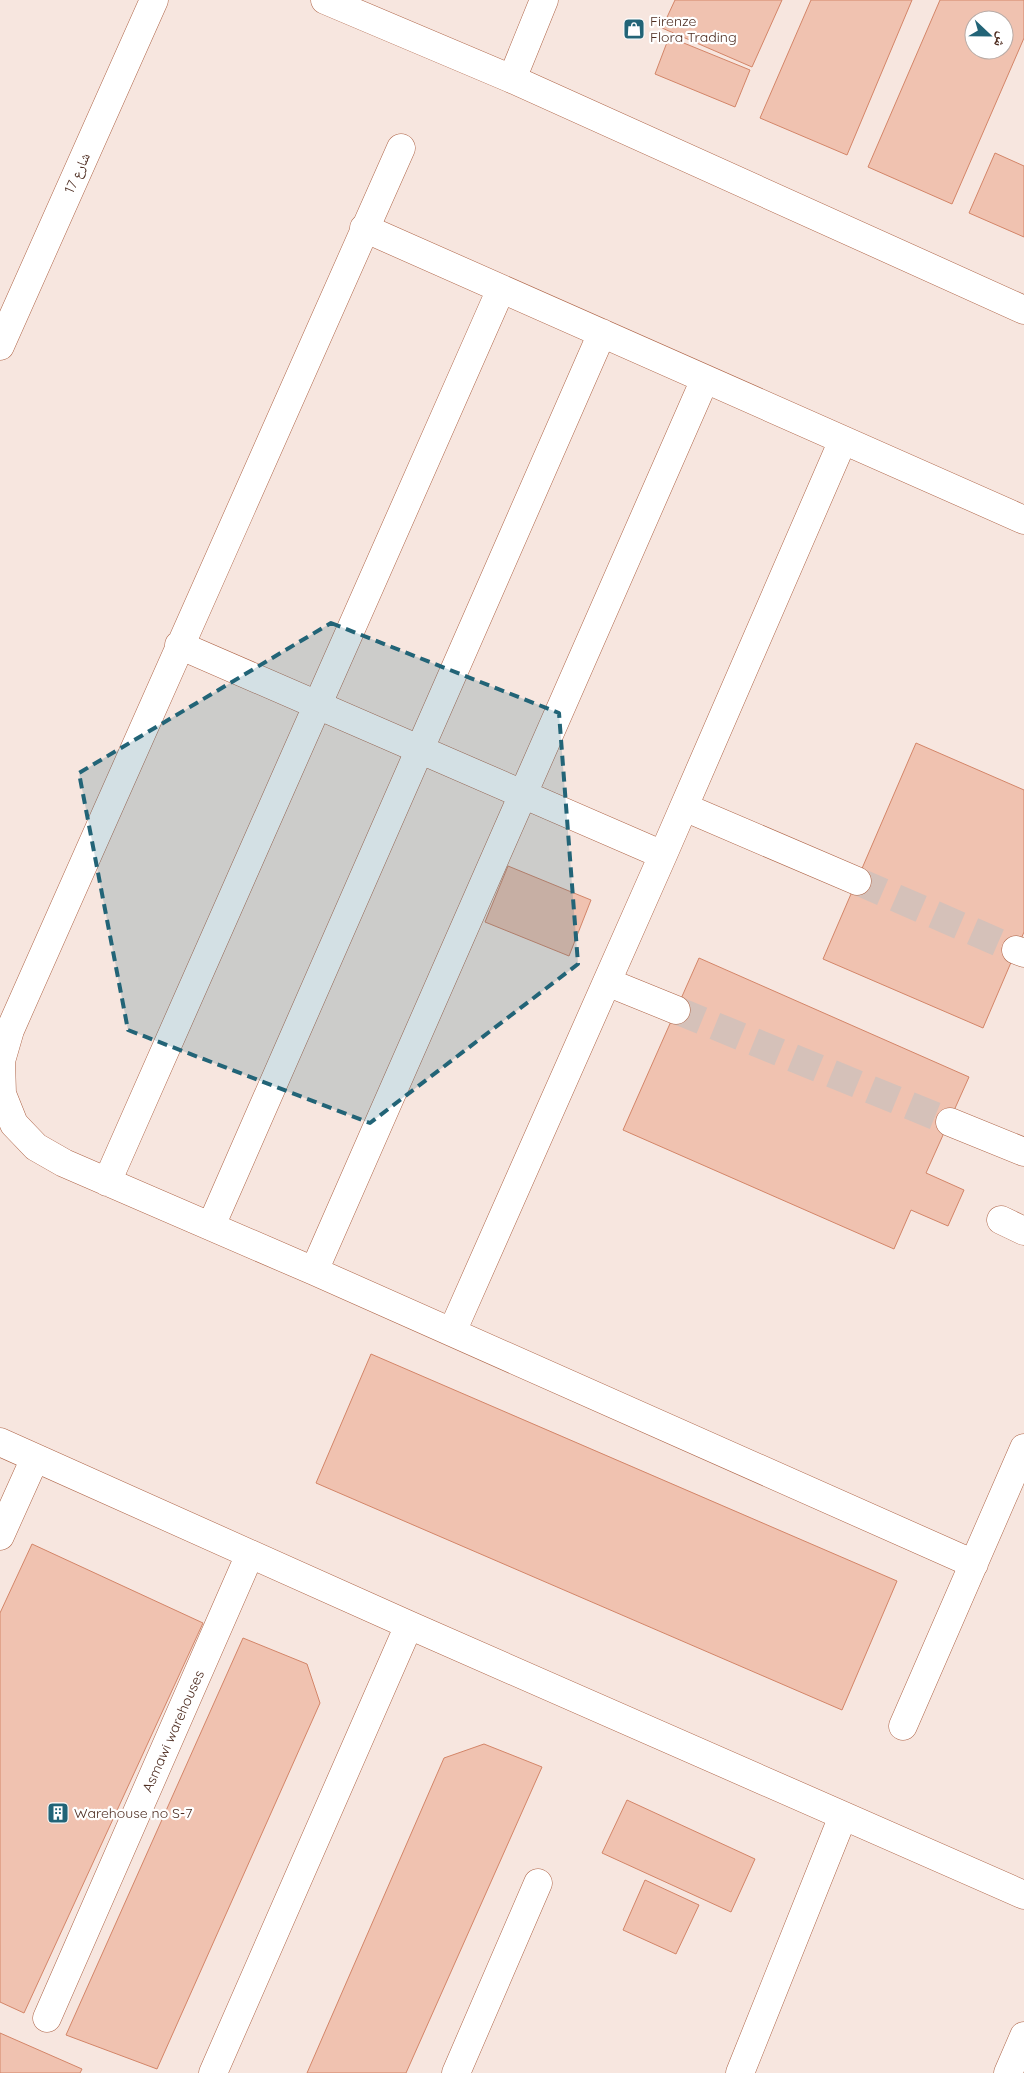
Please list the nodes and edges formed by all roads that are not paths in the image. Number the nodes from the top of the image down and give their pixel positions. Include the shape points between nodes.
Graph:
1 (154, 0) edge
2 (325, 0) edge
3 (544, 0) edge
4 (512, 79) junction
5 (401, 148) dead end
6 (364, 228) junction
7 (501, 289) junction
8 (1024, 310) edge
9 (602, 333) junction
10 (0, 346) edge
11 (705, 379) junction
12 (843, 440) junction
13 (1024, 520) edge
14 (179, 645) junction
15 (316, 704) junction
16 (421, 750) junction
17 (523, 794) junction
18 (684, 807) junction
19 (663, 855) junction
20 (856, 881) tunnel mouth
21 (607, 982) junction
22 (676, 1010) tunnel mouth
23 (950, 1122) tunnel mouth
24 (1024, 1152) edge
25 (107, 1182) junction
26 (211, 1226) junction
27 (314, 1270) junction
28 (452, 1332) junction
29 (0, 1442) edge
30 (1024, 1448) edge
31 (34, 1458) junction
32 (0, 1536) edge
33 (250, 1554) junction
34 (974, 1564) junction
35 (409, 1625) junction
36 (903, 1726) dead end
37 (843, 1816) junction
38 (538, 1883) dead end
39 (1024, 1895) edge
40 (47, 2018) dead end
41 (1024, 2036) edge
42 (213, 2073) edge
43 (456, 2073) edge
44 (740, 2073) edge
45 (1008, 2073) edge

1 - 10 street, شارع 17
2 - 4 street
3 - 4 street
4 - 8 street
5 - 6 street
6 - 7 street
6 - 14 street
7 - 9 street
7 - 15 street
9 - 11 street
9 - 16 street
11 - 12 street
11 - 17 street
12 - 13 street
12 - 18 street
14 - 15 street
14 - 25 street via 10,1030 1,1061 2,1094 14,1124 36,1147
15 - 16 street
15 - 25 street
16 - 17 street
16 - 26 street
17 - 19 street
17 - 27 street
18 - 19 street
18 - 20 street
19 - 21 street
21 - 22 street
21 - 28 street
23 - 24 street
25 - 26 street
26 - 27 street
27 - 28 street
28 - 34 street
29 - 31 street
30 - 34 street
31 - 32 street
31 - 33 street
33 - 35 street
33 - 40 street, Asmawi warehouses
34 - 36 street
35 - 37 street
35 - 42 street
37 - 39 street
37 - 44 street
38 - 43 street
41 - 45 street

